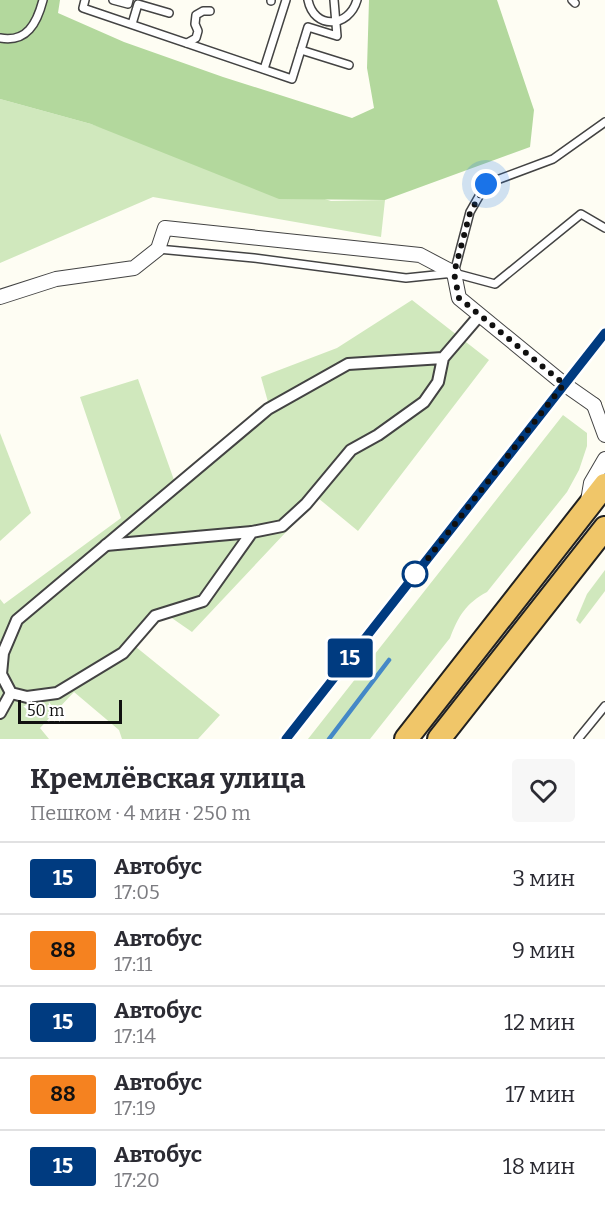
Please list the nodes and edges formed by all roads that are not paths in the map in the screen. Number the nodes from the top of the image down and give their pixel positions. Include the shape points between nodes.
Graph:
1 (43, 0) edge
2 (85, 0) edge
3 (113, 0) edge
4 (129, 0) edge
5 (286, 0) edge
6 (308, 0) edge
7 (334, 0) edge
8 (357, 0) edge
9 (210, 11) dead end
10 (169, 14) dead end
11 (335, 22) junction
12 (132, 24) junction
13 (0, 38) edge
14 (187, 43) junction
15 (301, 50) junction
16 (349, 65) dead end
17 (264, 69) junction
18 (605, 122) edge
19 (605, 228) edge
20 (158, 249) junction
21 (454, 273) junction
22 (0, 297) edge
23 (479, 316) junction
24 (605, 333) edge
25 (443, 358) junction
26 (564, 384) junction
27 (599, 406) edge
28 (605, 435) edge
29 (605, 459) edge
30 (605, 485) edge
31 (586, 509) junction
32 (605, 528) edge
33 (252, 532) junction
34 (106, 545) junction
35 (11, 693) junction
36 (441, 693) junction
37 (605, 706) edge
38 (0, 713) edge
39 (286, 739) edge
40 (397, 739) edge
41 (406, 739) edge
42 (439, 739) edge
43 (578, 739) edge

1 - 13 lane via 39,17 29,32 10,40
2 - 12 lane via 83,8
3 - 4 lane via 128,4
5 - 17 lane
6 - 11 lane via 320,19
7 - 11 lane
8 - 11 lane via 350,15
9 - 14 lane via 196,15 196,38
10 - 12 lane via 138,4
11 - 15 lane via 336,36 308,27
12 - 14 lane
14 - 17 lane
15 - 16 lane
15 - 17 lane via 292,79
18 - 21 lane via 553,159 486,184 470,213
19 - 21 lane via 581,214 495,284
20 - 21 lane via 406,278
20 - 21 street via 165,228 420,255
20 - 22 street via 134,268 56,279
21 - 23 street via 459,298
23 - 25 street
23 - 26 street
24 - 26 lane
25 - 33 street via 438,382 424,402 351,450 282,526
25 - 34 street via 348,364 268,409
26 - 27 street
26 - 39 lane
27 - 28 street
29 - 31 street via 591,483
30 - 31 highway
31 - 36 highway
32 - 42 highway via 587,556
33 - 34 street
33 - 35 street via 202,601 155,616 123,653 57,693 27,697
34 - 35 street via 16,620 3,654 1,674
35 - 38 street
36 - 40 highway
36 - 41 highway
37 - 43 lane

